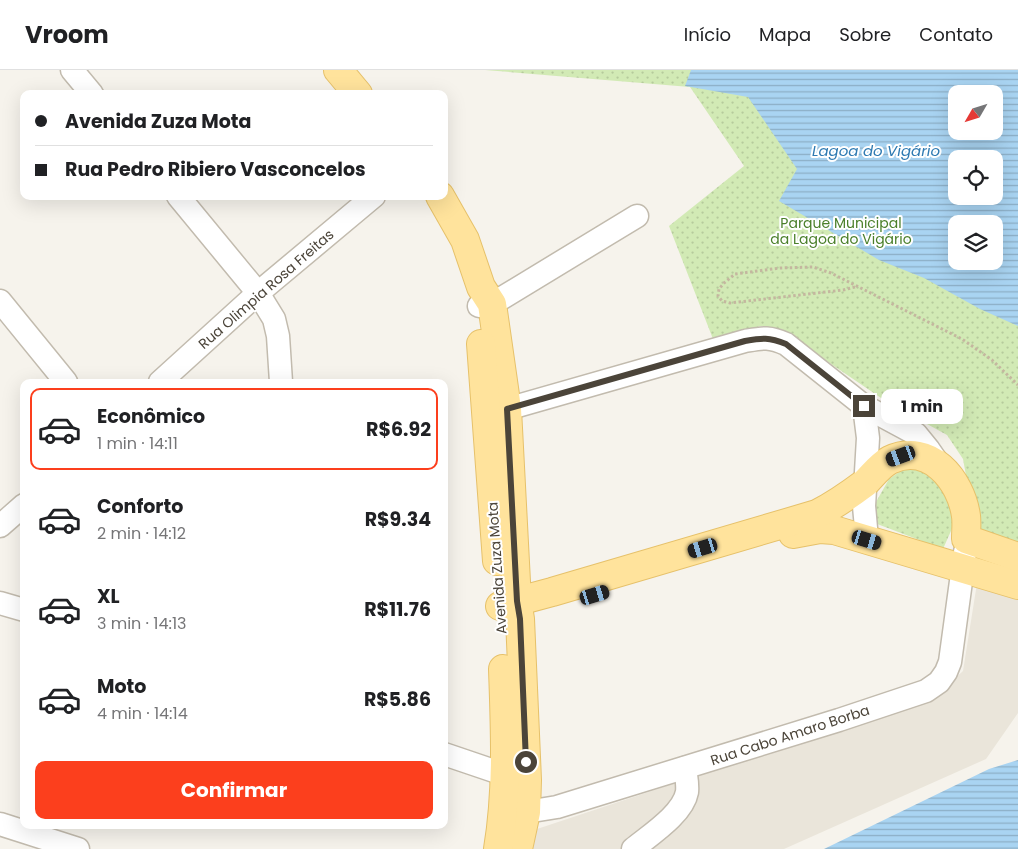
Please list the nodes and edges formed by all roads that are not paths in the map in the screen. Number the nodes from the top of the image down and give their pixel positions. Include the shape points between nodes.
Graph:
1 (72, 70) edge
2 (338, 70) edge
3 (89, 90) edge
4 (355, 90) edge
5 (181, 200) edge
6 (369, 200) edge
7 (442, 200) edge
8 (637, 216) dead end
9 (258, 293) junction
10 (484, 299) junction
11 (0, 301) edge
12 (64, 379) edge
13 (163, 379) edge
14 (281, 379) edge
15 (864, 406) junction
16 (507, 409) junction
17 (938, 463) junction
18 (866, 481) junction
19 (20, 508) edge
20 (0, 526) edge
21 (966, 539) junction
22 (867, 540) junction
23 (1018, 557) edge
24 (963, 568) junction
25 (1018, 585) edge
26 (0, 603) edge
27 (20, 609) edge
28 (510, 612) junction
29 (448, 755) edge
30 (685, 768) junction
31 (506, 776) junction
32 (526, 812) junction
33 (0, 824) edge
34 (41, 837) edge
35 (78, 849) edge
36 (498, 849) edge
37 (518, 849) edge
38 (633, 849) edge

1 - 3 street
2 - 4 main road
5 - 9 street
6 - 9 street, Rua Olimpia Rosa Freitas
7 - 10 main road, Avenida Zuza Mota via 465,240
8 - 10 street
9 - 13 street, Rua Olimpia Rosa Freitas
9 - 14 street via 274,319
10 - 16 main road, Avenida Zuza Mota
10 - 28 main road, Avenida Zuza Mota
11 - 12 street
15 - 16 street via 786,344 764,337
15 - 17 street via 916,434
15 - 18 street via 868,438
16 - 28 main road, Avenida Zuza Mota
17 - 18 main road via 914,454 901,456 888,460
17 - 21 main road via 962,500
18 - 22 street
18 - 28 main road via 840,502 817,514 552,592
19 - 20 street
21 - 23 main road
21 - 24 street
22 - 24 main road
22 - 28 main road via 834,530 803,530
24 - 25 main road
24 - 30 street, Rua Cabo Amaro Borba via 950,662 939,682 926,691
26 - 27 street
28 - 31 main road, Avenida Zuza Mota
28 - 32 main road, Avenida Zuza Mota via 527,780
29 - 31 street
30 - 32 street, Rua Cabo Amaro Borba via 557,807
30 - 38 street via 687,790 679,809
31 - 36 main road, Avenida Zuza Mota
32 - 37 main road, Avenida Zuza Mota
33 - 34 street
34 - 35 street

